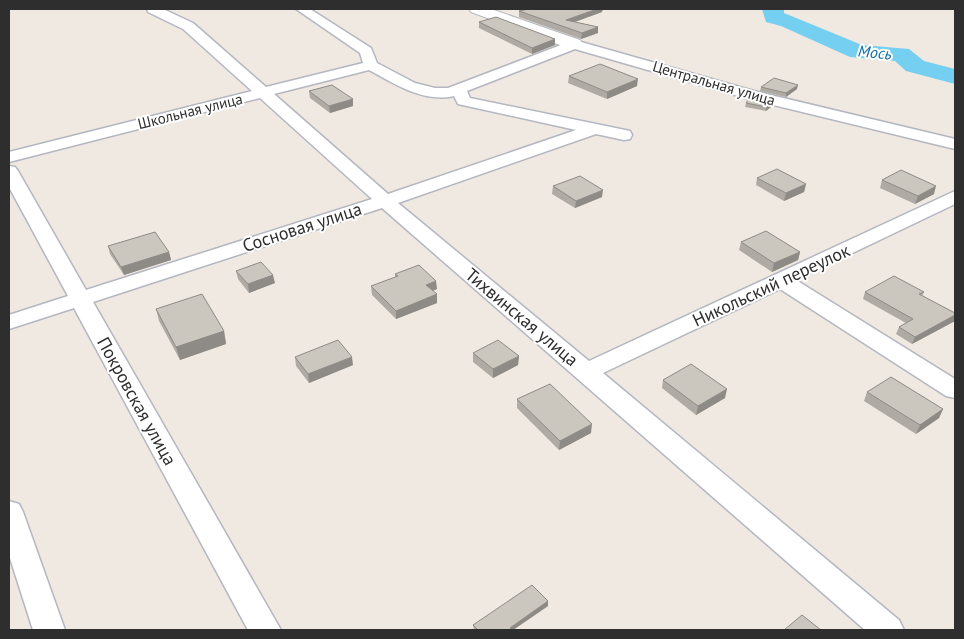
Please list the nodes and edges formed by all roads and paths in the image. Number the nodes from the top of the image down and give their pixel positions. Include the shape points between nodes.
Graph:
1 (153, 9) edge
2 (302, 9) edge
3 (477, 9) edge
4 (574, 44) junction
5 (371, 65) junction
6 (459, 89) junction
7 (262, 93) junction
8 (595, 129) junction
9 (624, 135) dead end
10 (955, 144) edge
11 (9, 157) edge
12 (9, 171) edge
13 (955, 197) edge
14 (385, 201) junction
15 (781, 280) junction
16 (80, 299) junction
17 (9, 322) edge
18 (586, 372) junction
19 (955, 390) edge
20 (9, 512) edge
21 (47, 629) edge
22 (265, 630) edge
23 (888, 630) edge

1 - 7 street, Тихвинская улица via 188,26
2 - 5 street via 366,50
3 - 4 street, Центральная улица
4 - 6 street
4 - 10 street, Центральная улица via 750,95
5 - 6 street via 426,91
5 - 7 street, Школьная улица
6 - 8 street via 464,101
7 - 11 street, Школьная улица
7 - 14 street, Тихвинская улица
8 - 9 street
8 - 14 street, Сосновая улица
12 - 16 street, Покровская улица
13 - 15 street, Никольский переулок
14 - 16 street, Сосновая улица
14 - 18 street, Тихвинская улица
15 - 18 street, Никольский переулок
15 - 19 street
16 - 17 street, Сосновая улица
16 - 22 street, Покровская улица
18 - 23 street, Тихвинская улица
20 - 21 street

